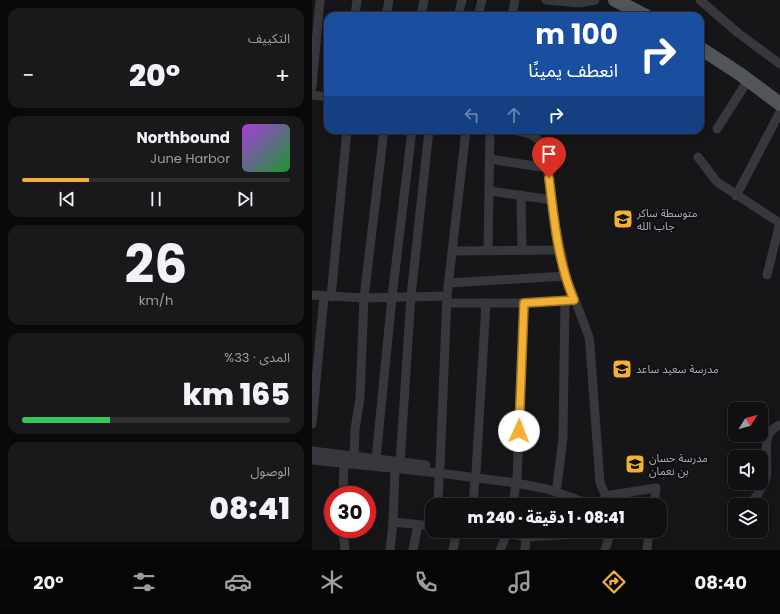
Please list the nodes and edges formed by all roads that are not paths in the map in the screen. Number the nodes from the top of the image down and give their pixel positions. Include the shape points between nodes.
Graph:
1 (320, 0) edge
2 (356, 0) edge
3 (389, 0) edge
4 (424, 0) edge
5 (462, 0) edge
6 (482, 0) edge
7 (515, 0) edge
8 (546, 0) edge
9 (595, 0) edge
10 (615, 0) edge
11 (700, 0) edge
12 (355, 12) edge
13 (387, 12) edge
14 (421, 12) edge
15 (459, 12) edge
16 (479, 12) edge
17 (513, 12) edge
18 (638, 12) edge
19 (704, 51) edge
20 (780, 64) edge
21 (748, 80) junction
22 (312, 87) edge
23 (312, 95) edge
24 (324, 97) edge
25 (780, 104) edge
26 (780, 112) edge
27 (717, 129) dead end
28 (347, 134) edge
29 (384, 134) edge
30 (412, 134) edge
31 (429, 134) edge
32 (466, 134) edge
33 (490, 134) edge
34 (530, 134) edge
35 (698, 157) dead end
36 (490, 159) junction
37 (547, 168) junction
38 (490, 191) junction
39 (521, 195) junction
40 (736, 196) junction
41 (552, 200) junction
42 (780, 223) edge
43 (488, 250) junction
44 (522, 250) junction
45 (560, 250) junction
46 (452, 251) junction
47 (767, 275) dead end
48 (566, 276) junction
49 (449, 283) junction
50 (312, 295) edge
51 (328, 296) junction
52 (411, 296) junction
53 (392, 297) junction
54 (364, 298) junction
55 (447, 299) junction
56 (570, 301) junction
57 (486, 303) junction
58 (524, 303) junction
59 (312, 418) edge
60 (780, 425) edge
61 (312, 451) edge
62 (354, 456) junction
63 (376, 459) junction
64 (312, 460) edge
65 (344, 464) junction
66 (398, 466) junction
67 (440, 470) junction
68 (476, 475) junction
69 (517, 481) junction
70 (343, 486) edge
71 (557, 486) junction
72 (438, 498) edge
73 (474, 498) edge
74 (513, 498) edge
75 (573, 498) edge
76 (594, 498) edge
77 (605, 498) edge
78 (620, 498) edge
79 (655, 498) edge
80 (755, 498) edge
81 (393, 522) junction
82 (418, 525) junction
83 (425, 526) edge
84 (344, 538) edge
85 (456, 538) edge
86 (505, 538) edge
87 (526, 538) edge
88 (609, 538) edge
89 (648, 538) edge
90 (345, 550) edge
91 (390, 550) edge
92 (413, 550) edge
93 (453, 550) edge
94 (500, 550) edge
95 (525, 550) edge
96 (606, 550) edge
97 (646, 550) edge

1 - 22 street
2 - 12 street
3 - 13 street
4 - 14 street
5 - 15 street
6 - 16 street
7 - 17 street
8 - 9 street via 580,3
10 - 18 main road
11 - 20 street via 738,33
19 - 21 main road
21 - 25 main road
21 - 27 street
23 - 24 street
26 - 40 street
28 - 51 street
29 - 54 street
30 - 53 street
31 - 52 street
32 - 46 street
33 - 36 street
34 - 37 street via 541,141
35 - 40 street via 717,182
36 - 37 street
36 - 38 street
37 - 41 street
38 - 39 street
38 - 43 street
39 - 41 street
39 - 44 street
40 - 42 street
41 - 45 street
42 - 47 street
43 - 44 street
43 - 46 street
44 - 45 street
45 - 48 street
46 - 49 street
48 - 49 street
48 - 56 street
49 - 55 street
50 - 51 street
51 - 54 street
51 - 59 street
52 - 53 street
52 - 55 street
52 - 66 street
53 - 54 street
53 - 63 street
54 - 62 street via 360,398
55 - 57 street
55 - 67 street
56 - 58 street
56 - 71 street via 563,437
56 - 77 street via 584,323 590,346 600,483
57 - 58 street
57 - 68 street
58 - 69 street
60 - 80 street via 770,432 767,441 766,477
61 - 62 street
62 - 63 street
63 - 66 street
64 - 65 street
65 - 66 street
65 - 70 street
66 - 67 street
66 - 81 street
67 - 68 street
67 - 72 street
68 - 69 street
68 - 73 street
69 - 71 street
69 - 74 street
69 - 75 street
71 - 76 street
78 - 79 street via 656,488
81 - 82 street
81 - 91 street
82 - 83 street
82 - 92 street
84 - 90 street
85 - 93 street
86 - 94 street
87 - 95 street
88 - 96 street
89 - 97 street

